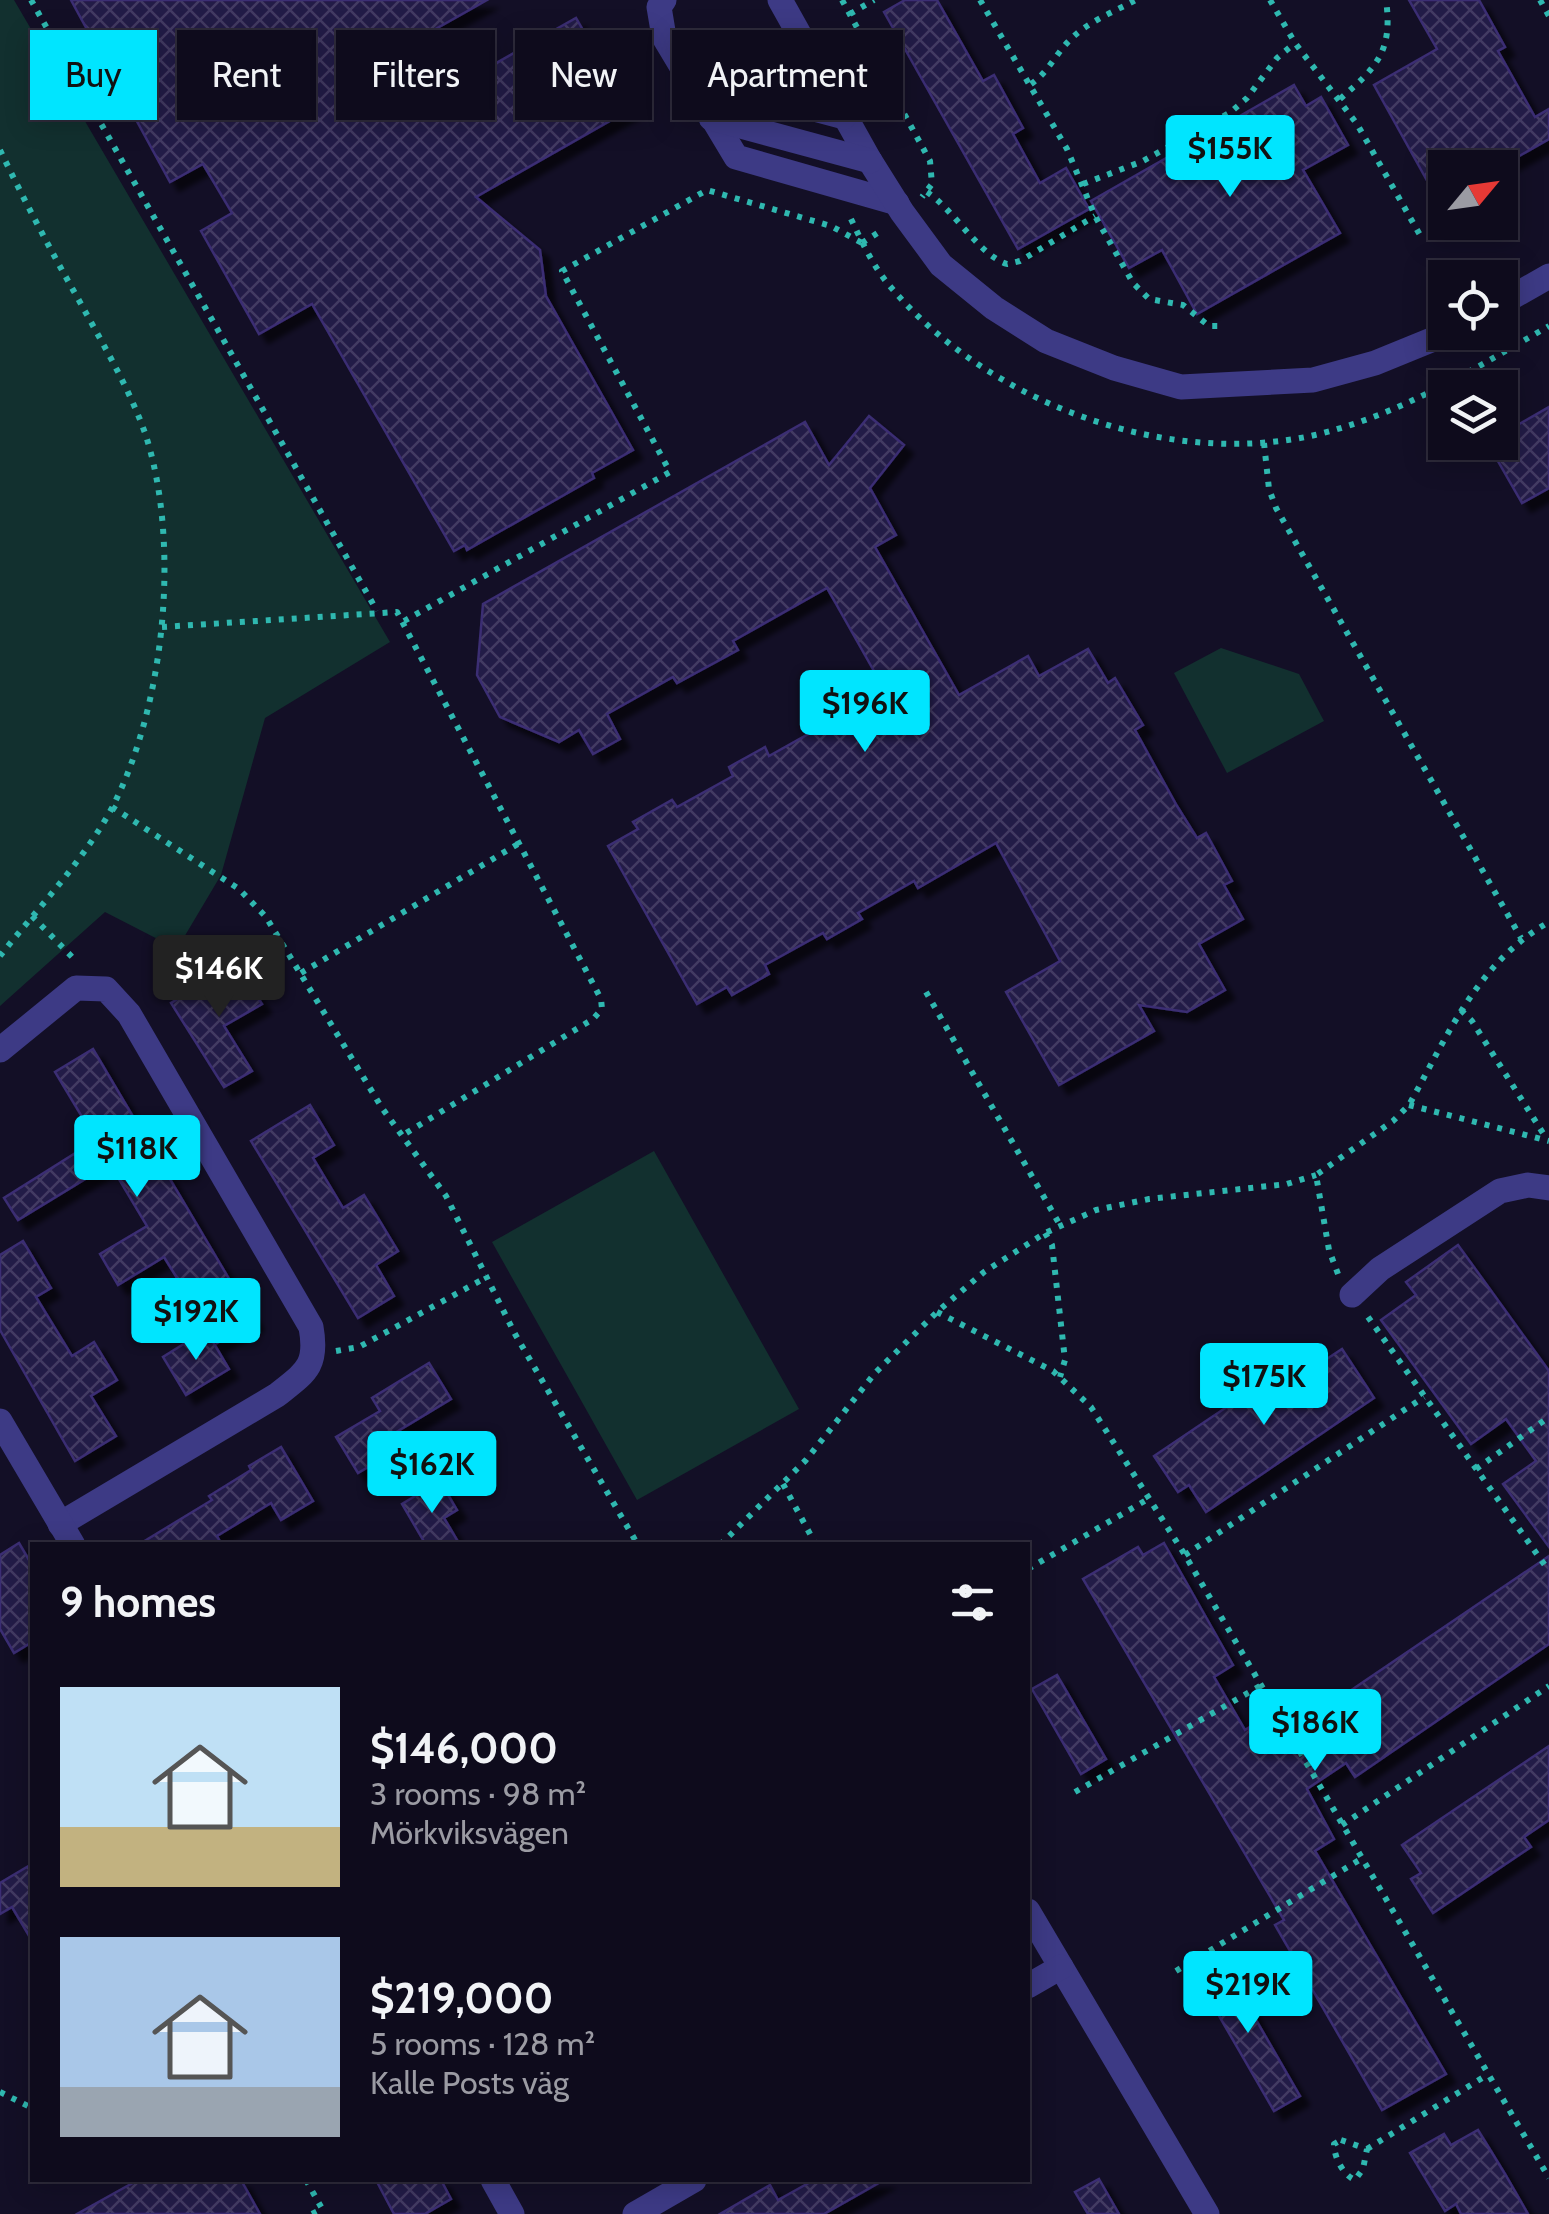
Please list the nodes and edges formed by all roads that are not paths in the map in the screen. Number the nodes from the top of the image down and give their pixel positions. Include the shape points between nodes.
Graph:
1 (664, 0) edge
2 (780, 0) edge
3 (796, 30) edge
4 (672, 50) edge
5 (712, 120) edge
6 (718, 120) edge
7 (846, 120) edge
8 (870, 161) junction
9 (900, 209) junction
10 (1549, 276) edge
11 (1518, 294) edge
12 (1428, 341) edge
13 (0, 1050) edge
14 (1549, 1188) edge
15 (1352, 1294) road end
16 (0, 1421) edge
17 (66, 1534) edge
18 (1030, 1914) edge
19 (1060, 1966) junction
20 (1030, 1985) edge
21 (494, 2182) edge
22 (691, 2182) edge
23 (512, 2214) edge
24 (636, 2214) edge
25 (1207, 2214) edge

1 - 4 street via 659,7
2 - 3 street
5 - 9 street via 736,157
6 - 8 street
7 - 8 street
8 - 9 street
9 - 12 street via 941,265 1046,341 1181,387 1314,380
10 - 11 street
13 - 17 street via 76,988 106,989 130,1014 311,1327 315,1351 306,1372 277,1395
14 - 15 street via 1500,1191
16 - 17 street
18 - 19 street
19 - 20 street
19 - 25 street
21 - 23 street
22 - 24 street

